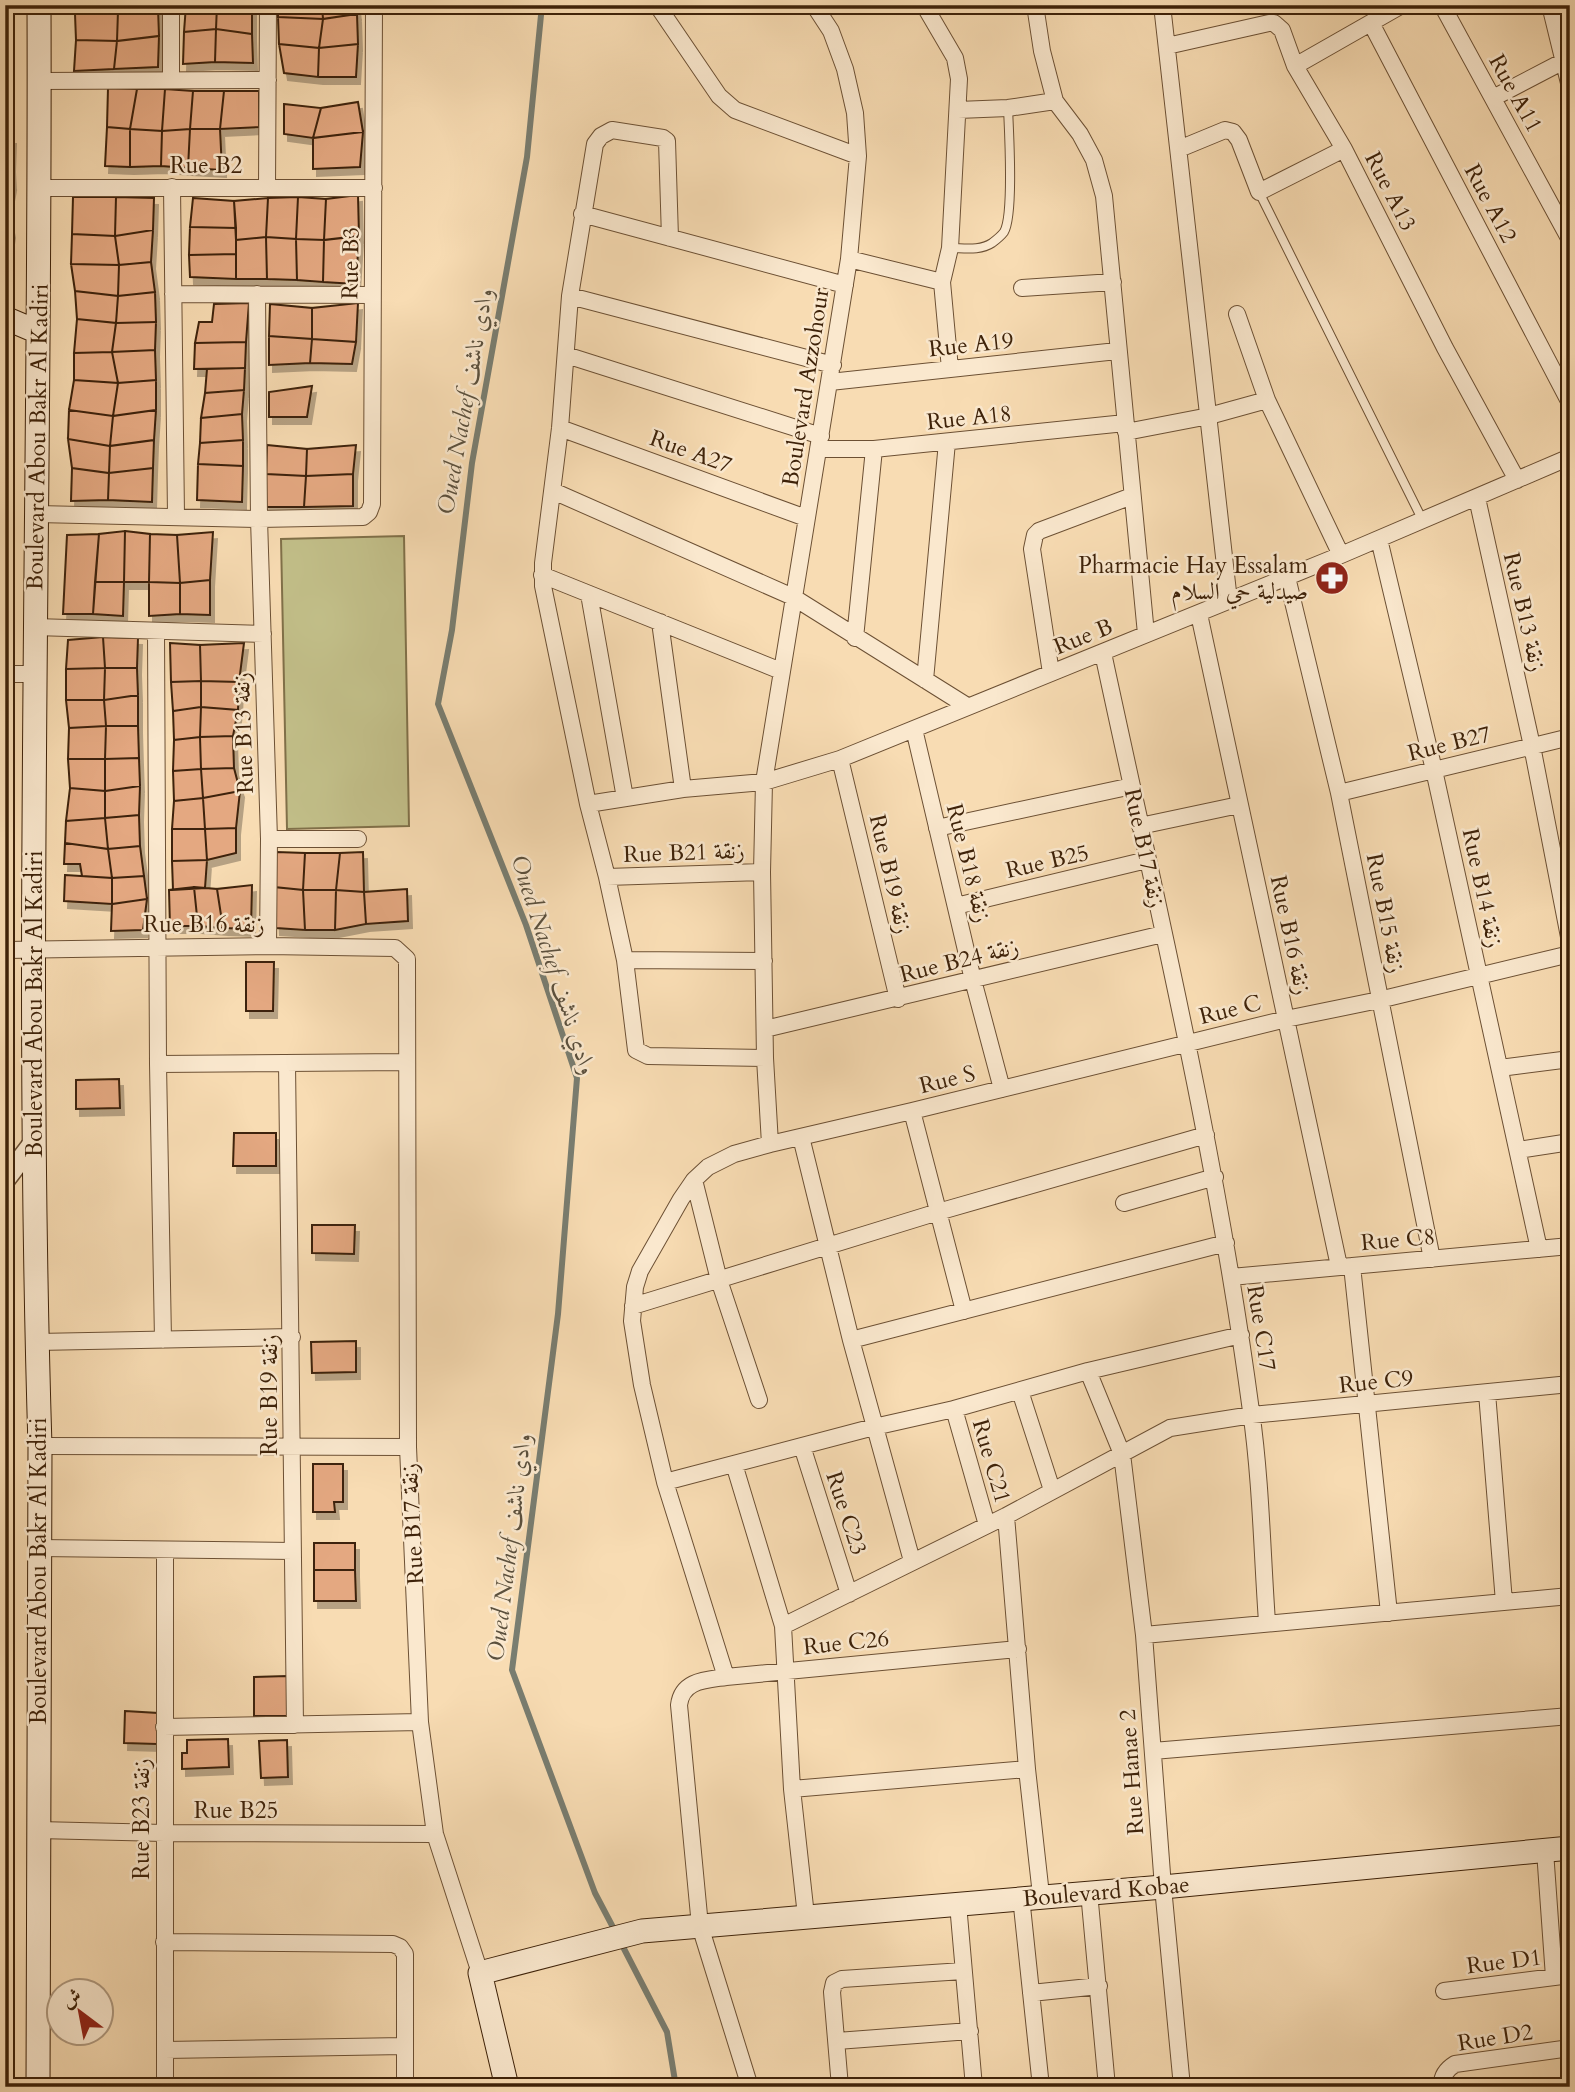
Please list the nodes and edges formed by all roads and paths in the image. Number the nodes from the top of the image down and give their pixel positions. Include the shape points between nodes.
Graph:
1 (39, 5) edge
2 (171, 5) edge
3 (268, 5) edge
4 (374, 5) edge
5 (657, 5) edge
6 (814, 5) edge
7 (924, 5) edge
8 (1035, 5) edge
9 (1162, 5) edge
10 (1402, 5) edge
11 (1442, 5) edge
12 (1550, 5) edge
13 (1371, 23) junction
14 (1167, 46) junction
15 (1562, 62) junction
16 (1295, 66) junction
17 (171, 80) junction
18 (268, 80) junction
19 (39, 81) junction
20 (1570, 86) edge
21 (1493, 98) junction
22 (1055, 101) junction
23 (1008, 108) junction
24 (958, 110) junction
25 (1179, 149) junction
26 (1343, 149) junction
27 (858, 156) junction
28 (172, 187) junction
29 (38, 188) junction
30 (268, 188) junction
31 (374, 188) junction
32 (1259, 191) junction
33 (582, 214) junction
34 (670, 238) junction
35 (1570, 240) edge
36 (950, 248) junction
37 (849, 259) junction
38 (942, 282) junction
39 (1113, 282) junction
40 (845, 285) junction
41 (1022, 288) dead end
42 (173, 294) junction
43 (257, 294) junction
44 (373, 295) junction
45 (570, 296) junction
46 (1237, 313) dead end
47 (5, 318) edge
48 (38, 332) junction
49 (1117, 351) junction
50 (566, 355) junction
51 (833, 365) junction
52 (950, 369) junction
53 (830, 382) junction
54 (1267, 400) junction
55 (1570, 403) edge
56 (1209, 416) junction
57 (561, 428) junction
58 (1126, 428) junction
59 (947, 442) junction
60 (819, 443) junction
61 (874, 449) junction
62 (1570, 457) edge
63 (1517, 480) junction
64 (553, 491) junction
65 (1132, 496) junction
66 (1476, 498) junction
67 (37, 514) junction
68 (176, 516) junction
69 (806, 518) junction
70 (259, 519) junction
71 (1423, 521) junction
72 (1378, 539) junction
73 (1341, 555) junction
74 (541, 575) junction
75 (1287, 577) junction
76 (589, 594) junction
77 (793, 597) junction
78 (1229, 601) junction
79 (1199, 614) junction
80 (660, 622) junction
81 (35, 627) junction
82 (156, 631) junction
83 (263, 634) junction
84 (1146, 634) junction
85 (855, 638) junction
86 (1103, 653) junction
87 (781, 671) junction
88 (1051, 673) junction
89 (5, 674) edge
90 (36, 674) junction
91 (925, 680) junction
92 (967, 706) junction
93 (914, 729) junction
94 (1570, 737) edge
95 (1532, 746) junction
96 (840, 759) junction
97 (1434, 770) junction
98 (764, 782) junction
99 (1132, 786) junction
100 (683, 789) junction
101 (1339, 793) junction
102 (625, 799) junction
103 (588, 804) junction
104 (1239, 805) junction
105 (1140, 826) junction
106 (937, 828) junction
107 (269, 839) junction
108 (358, 839) dead end
109 (1147, 860) junction
110 (762, 872) junction
111 (607, 877) junction
112 (957, 906) junction
113 (1163, 934) junction
114 (1570, 942) edge
115 (268, 946) junction
116 (159, 947) junction
117 (33, 949) junction
118 (5, 950) edge
119 (401, 952) joint
120 (1570, 954) edge
121 (625, 960) junction
122 (764, 961) junction
123 (1479, 976) junction
124 (974, 980) junction
125 (898, 999) junction
126 (1379, 1000) junction
127 (1286, 1019) junction
128 (765, 1029) junction
129 (1188, 1043) junction
130 (765, 1058) junction
131 (1570, 1059) edge
132 (406, 1062) junction
133 (286, 1063) junction
134 (158, 1064) junction
135 (1500, 1068) junction
136 (1002, 1089) junction
137 (912, 1111) junction
138 (1206, 1135) junction
139 (802, 1137) junction
140 (34, 1142) junction
141 (1570, 1142) edge
142 (770, 1144) junction
143 (1518, 1150) junction
144 (1215, 1177) junction
145 (694, 1180) junction
146 (5, 1181) edge
147 (1124, 1203) dead end
148 (938, 1212) junction
149 (1226, 1243) junction
150 (1570, 1246) edge
151 (828, 1247) junction
152 (1539, 1249) junction
153 (1432, 1259) junction
154 (1345, 1266) junction
155 (1231, 1277) junction
156 (719, 1280) junction
157 (633, 1306) junction
158 (964, 1311) junction
159 (1241, 1335) junction
160 (292, 1337) junction
161 (163, 1340) junction
162 (851, 1340) junction
163 (37, 1342) junction
164 (1088, 1371) junction
165 (1570, 1384) edge
166 (1020, 1391) junction
167 (1487, 1393) junction
168 (759, 1400) dead end
169 (1366, 1405) junction
170 (954, 1409) junction
171 (1252, 1415) junction
172 (874, 1427) junction
173 (40, 1446) junction
174 (292, 1446) junction
175 (802, 1446) junction
176 (408, 1447) junction
177 (1122, 1454) junction
178 (734, 1464) junction
179 (665, 1482) junction
180 (1052, 1490) junction
181 (1006, 1516) junction
182 (987, 1525) junction
183 (38, 1548) junction
184 (165, 1550) junction
185 (293, 1551) junction
186 (912, 1561) junction
187 (849, 1594) junction
188 (1570, 1596) edge
189 (1504, 1602) junction
190 (1389, 1613) junction
191 (1267, 1622) junction
192 (783, 1626) junction
193 (1144, 1635) junction
194 (1018, 1649) junction
195 (785, 1671) junction
196 (726, 1677) junction
197 (1570, 1716) edge
198 (420, 1722) junction
199 (295, 1726) junction
200 (163, 1727) junction
201 (1153, 1751) junction
202 (1027, 1769) junction
203 (792, 1789) junction
204 (38, 1830) junction
205 (164, 1833) junction
206 (435, 1834) junction
207 (1570, 1848) edge
208 (1545, 1851) junction
209 (1163, 1886) junction
210 (1090, 1892) junction
211 (1031, 1896) junction
212 (958, 1904) junction
213 (806, 1916) junction
214 (699, 1926) junction
215 (164, 1942) junction
216 (963, 1971) junction
217 (480, 1973) junction
218 (1562, 1976) edge
219 (1099, 1986) junction
220 (1444, 1991) dead end
221 (1031, 1993) junction
222 (970, 2031) junction
223 (837, 2041) junction
224 (404, 2046) junction
225 (1570, 2048) edge
226 (165, 2050) junction
227 (38, 2087) edge
228 (165, 2087) edge
229 (405, 2087) edge
230 (507, 2087) edge
231 (750, 2087) edge
232 (840, 2087) edge
233 (974, 2087) edge
234 (1041, 2087) edge
235 (1107, 2087) edge
236 (1182, 2087) edge
237 (1442, 2087) edge

1 - 19 main road, Boulevard Abou Bakr Al Kadiri
2 - 17 street
3 - 18 street
4 - 31 street, Rue B3
5 - 27 street via 727,105
6 - 27 street, Boulevard Azzohour via 831,31 845,69
7 - 24 street via 955,58
8 - 22 street
9 - 14 street
10 - 13 street
11 - 21 street, Rue A11
12 - 15 street
13 - 16 street
13 - 55 street, Rue A12
14 - 16 street, Rue A13 via 1274,23 1282,30
14 - 25 street
15 - 20 street
15 - 21 street
16 - 26 street, Rue A13
17 - 18 street
17 - 19 street
18 - 30 street
19 - 29 main road, Boulevard Abou Bakr Al Kadiri
21 - 35 street, Rue A11
22 - 23 street
22 - 39 street via 1080,134 1100,178
23 - 24 street
23 - 36 lane via 1005,231 980,248
24 - 36 street
25 - 32 street via 1233,132
25 - 56 street
26 - 32 street
26 - 63 street, Rue A13
27 - 37 street, Boulevard Azzohour
28 - 29 street, Rue B2
28 - 30 street, Rue B2
28 - 42 street
29 - 48 main road, Boulevard Abou Bakr Al Kadiri
30 - 31 street, Rue B2
31 - 44 street, Rue B3
32 - 71 lane
33 - 34 street
33 - 34 street via 595,144 601,136 612,130 663,138 669,145
33 - 45 street
34 - 40 street
36 - 38 street
37 - 38 street
37 - 40 street, Boulevard Azzohour
38 - 52 street
39 - 41 street
39 - 49 street
40 - 51 street, Boulevard Azzohour
42 - 43 street
42 - 68 street
43 - 44 street
43 - 70 street, Rue B13 زنقة
44 - 70 street, Rue B3 via 369,512 363,517
45 - 50 street
45 - 51 street
46 - 54 street
47 - 48 main road
48 - 67 main road, Boulevard Abou Bakr Al Kadiri
49 - 52 street, Rue A19
49 - 58 street
50 - 57 street
50 - 60 street, Rue A18
51 - 53 street, Boulevard Azzohour
52 - 53 street, Rue A19
53 - 60 street, Boulevard Azzohour
54 - 56 street, Rue A18
54 - 73 street
56 - 58 street, Rue A18
56 - 78 street
57 - 64 street
57 - 69 street, Rue A27
58 - 59 street, Rue A18
58 - 65 street
59 - 61 street, Rue A18
59 - 91 street
60 - 61 street, Rue A18
60 - 69 street, Boulevard Azzohour
61 - 85 street
62 - 63 street, Rue B
63 - 66 street, Rue B
64 - 74 street
64 - 77 street
65 - 84 street
65 - 88 street via 1035,535 1032,550
66 - 71 street, Rue B
66 - 95 street, Rue B13 زنقة
67 - 68 street
67 - 81 main road, Boulevard Abou Bakr Al Kadiri
68 - 70 street
69 - 77 street, Boulevard Azzohour
70 - 83 street, Rue B13 زنقة
71 - 72 street, Rue B
72 - 73 street, Rue B
72 - 97 street, Rue B14 زنقة
73 - 75 street, Rue B
74 - 76 street
74 - 103 street
75 - 78 street, Rue B
75 - 101 street, Rue B15 زنقة
76 - 80 street
76 - 102 street
77 - 85 street
77 - 87 street, Boulevard Azzohour
78 - 79 street, Rue B
79 - 84 street, Rue B
79 - 104 street, Rue B16 زنقة
80 - 87 street
80 - 100 street
81 - 82 street
81 - 90 main road, Boulevard Abou Bakr Al Kadiri
82 - 83 street
82 - 116 street
83 - 107 street, Rue B13 زنقة
84 - 86 street, Rue B
85 - 91 street
86 - 88 street, Rue B
86 - 99 street, Rue B17 زنقة
87 - 98 street, Boulevard Azzohour
88 - 92 street, Rue B
89 - 90 street
90 - 117 main road, Boulevard Abou Bakr Al Kadiri
91 - 92 street
92 - 93 street, Rue B
93 - 96 street, Rue B
93 - 106 street, Rue B18 زنقة
94 - 95 street, Rue B27
95 - 97 street, Rue B27
95 - 114 street, Rue B13 زنقة
96 - 98 street, Rue B
96 - 125 street, Rue B19 زنقة
97 - 101 street, Rue B27
97 - 123 street, Rue B14 زنقة
98 - 100 street, Rue B
98 - 110 street, Boulevard Azzohour
99 - 105 street, Rue B17 زنقة
99 - 106 street
100 - 102 street, Rue B
101 - 126 street, Rue B15 زنقة
102 - 103 street, Rue B
103 - 111 street
104 - 105 street
104 - 127 street, Rue B16 زنقة
105 - 109 street, Rue B17 زنقة
106 - 112 street, Rue B18 زنقة
107 - 108 street
107 - 115 street, Rue B13 زنقة
109 - 112 street, Rue B25
109 - 113 street, Rue B17 زنقة
110 - 111 street, Rue B21 زنقة
110 - 122 street, Boulevard Azzohour
111 - 121 street
112 - 124 street, Rue B18 زنقة
113 - 124 street, Rue B24 زنقة
113 - 129 street, Rue B17 زنقة
115 - 116 street, Rue B16 زنقة
115 - 119 street, Rue B16 زنقة via 395,948
116 - 117 street, Rue B16 زنقة
116 - 134 street
117 - 118 street, Rue B16 زنقة
117 - 140 main road, Boulevard Abou Bakr Al Kadiri
119 - 132 street, Rue B17 زنقة via 407,959
120 - 123 street, Rue C
121 - 122 street
121 - 130 street via 634,1046 639,1052 648,1056
122 - 128 street, Boulevard Azzohour
123 - 126 street, Rue C
123 - 135 street, Rue B14 زنقة
124 - 125 street, Rue B24 زنقة
124 - 136 street, Rue B18 زنقة
125 - 128 street, Rue B24 زنقة
126 - 127 street, Rue C
126 - 153 street, Rue B15 زنقة
127 - 129 street, Rue C
127 - 154 street, Rue B16 زنقة
128 - 130 street, Boulevard Azzohour
129 - 136 street, Rue S
129 - 138 street, Rue C17
130 - 142 street, Boulevard Azzohour
131 - 135 street
132 - 133 street
132 - 176 street, Rue B17 زنقة
133 - 134 street
133 - 160 street, Rue B19 زنقة
134 - 161 street
135 - 143 street, Rue B14 زنقة
136 - 137 street, Rue S
137 - 139 street, Rue S
137 - 148 street
138 - 144 street, Rue C17
138 - 148 street
139 - 142 street, Rue S
139 - 151 street
140 - 146 street
140 - 163 main road, Boulevard Abou Bakr Al Kadiri
141 - 143 street
142 - 145 street, Rue S via 718,1160
143 - 152 street, Rue B14 زنقة
144 - 147 street
144 - 149 street, Rue C17
145 - 156 street
145 - 157 street via 640,1271
148 - 151 street
148 - 158 street
149 - 155 street, Rue C17
149 - 158 street
150 - 152 street, Rue C8
151 - 156 street
151 - 162 street
152 - 153 street, Rue C8
153 - 154 street, Rue C8
154 - 155 street, Rue C8
154 - 169 street, Rue B16 زنقة
155 - 159 street, Rue C17
156 - 157 street
156 - 168 street
157 - 179 street via 642,1385
158 - 162 street
159 - 164 street
159 - 171 street, Rue C17
160 - 161 street
160 - 174 street, Rue B19 زنقة
161 - 163 street
162 - 172 street
163 - 173 main road, Boulevard Abou Bakr Al Kadiri
164 - 166 street
164 - 177 street, Rue Hanae 2
165 - 167 street, Rue C9
166 - 170 street
166 - 180 street
167 - 169 street, Rue C9
167 - 189 street
169 - 171 street, Rue C9
169 - 190 street, Rue B16 زنقة
170 - 172 street
170 - 182 street, Rue C21
171 - 177 street, Rue C9 via 1170,1428
171 - 191 street, Rue C17
172 - 175 street
172 - 186 street
173 - 174 street
173 - 183 main road, Boulevard Abou Bakr Al Kadiri
174 - 176 street
174 - 185 street, Rue B19 زنقة
175 - 178 street
175 - 187 street, Rue C23
176 - 198 street, Rue B17 زنقة
177 - 180 street, Rue C9
177 - 193 street, Rue Hanae 2
178 - 179 street
178 - 192 street
179 - 196 street
180 - 181 street, Rue C9
181 - 182 street, Rue C9
181 - 194 street
182 - 186 street, Rue C9
183 - 184 street
183 - 204 main road, Boulevard Abou Bakr Al Kadiri
184 - 185 street
184 - 200 street, Rue B23 زنقة
185 - 199 street, Rue B19 زنقة
186 - 187 street, Rue C9
187 - 192 street, Rue C9
188 - 189 street
189 - 190 street
190 - 191 street
191 - 193 street
192 - 195 street
193 - 201 street, Rue Hanae 2
194 - 195 street, Rue C26
194 - 202 street
195 - 196 street, Rue C26
195 - 203 street
196 - 214 street, Rue C26 via 697,1681 683,1692 679,1705
197 - 201 street
198 - 199 street
198 - 206 street, Rue B17 زنقة
199 - 200 street
200 - 205 street, Rue B23 زنقة
201 - 209 street, Rue Hanae 2
202 - 203 street
202 - 211 street
203 - 213 street
204 - 205 street, Rue B25
204 - 227 main road, Boulevard Abou Bakr Al Kadiri
205 - 206 street, Rue B25
205 - 215 street, Rue B23 زنقة
206 - 217 street, Rue B17 زنقة
207 - 208 main road, Boulevard Kobae
208 - 209 main road, Boulevard Kobae
208 - 218 street
209 - 210 main road, Boulevard Kobae
209 - 236 street, Rue Hanae 2
210 - 211 main road, Boulevard Kobae
210 - 219 street
211 - 212 main road, Boulevard Kobae
211 - 221 street
212 - 213 main road, Boulevard Kobae
212 - 216 street
213 - 214 main road, Boulevard Kobae
214 - 217 main road, Boulevard Kobae via 642,1931
214 - 231 street
215 - 224 street via 401,1947 405,1954
215 - 226 street, Rue B23 زنقة
216 - 222 street
216 - 223 street via 837,1981 832,1992
217 - 230 main road, Rue B17 زنقة
218 - 220 street, Rue D1
219 - 221 street
219 - 235 street
221 - 234 street
222 - 223 street
222 - 233 street
223 - 232 street
224 - 226 street
224 - 229 street
225 - 237 street, Rue D2 via 1455,2064 1444,2074
226 - 228 street, Rue B23 زنقة

